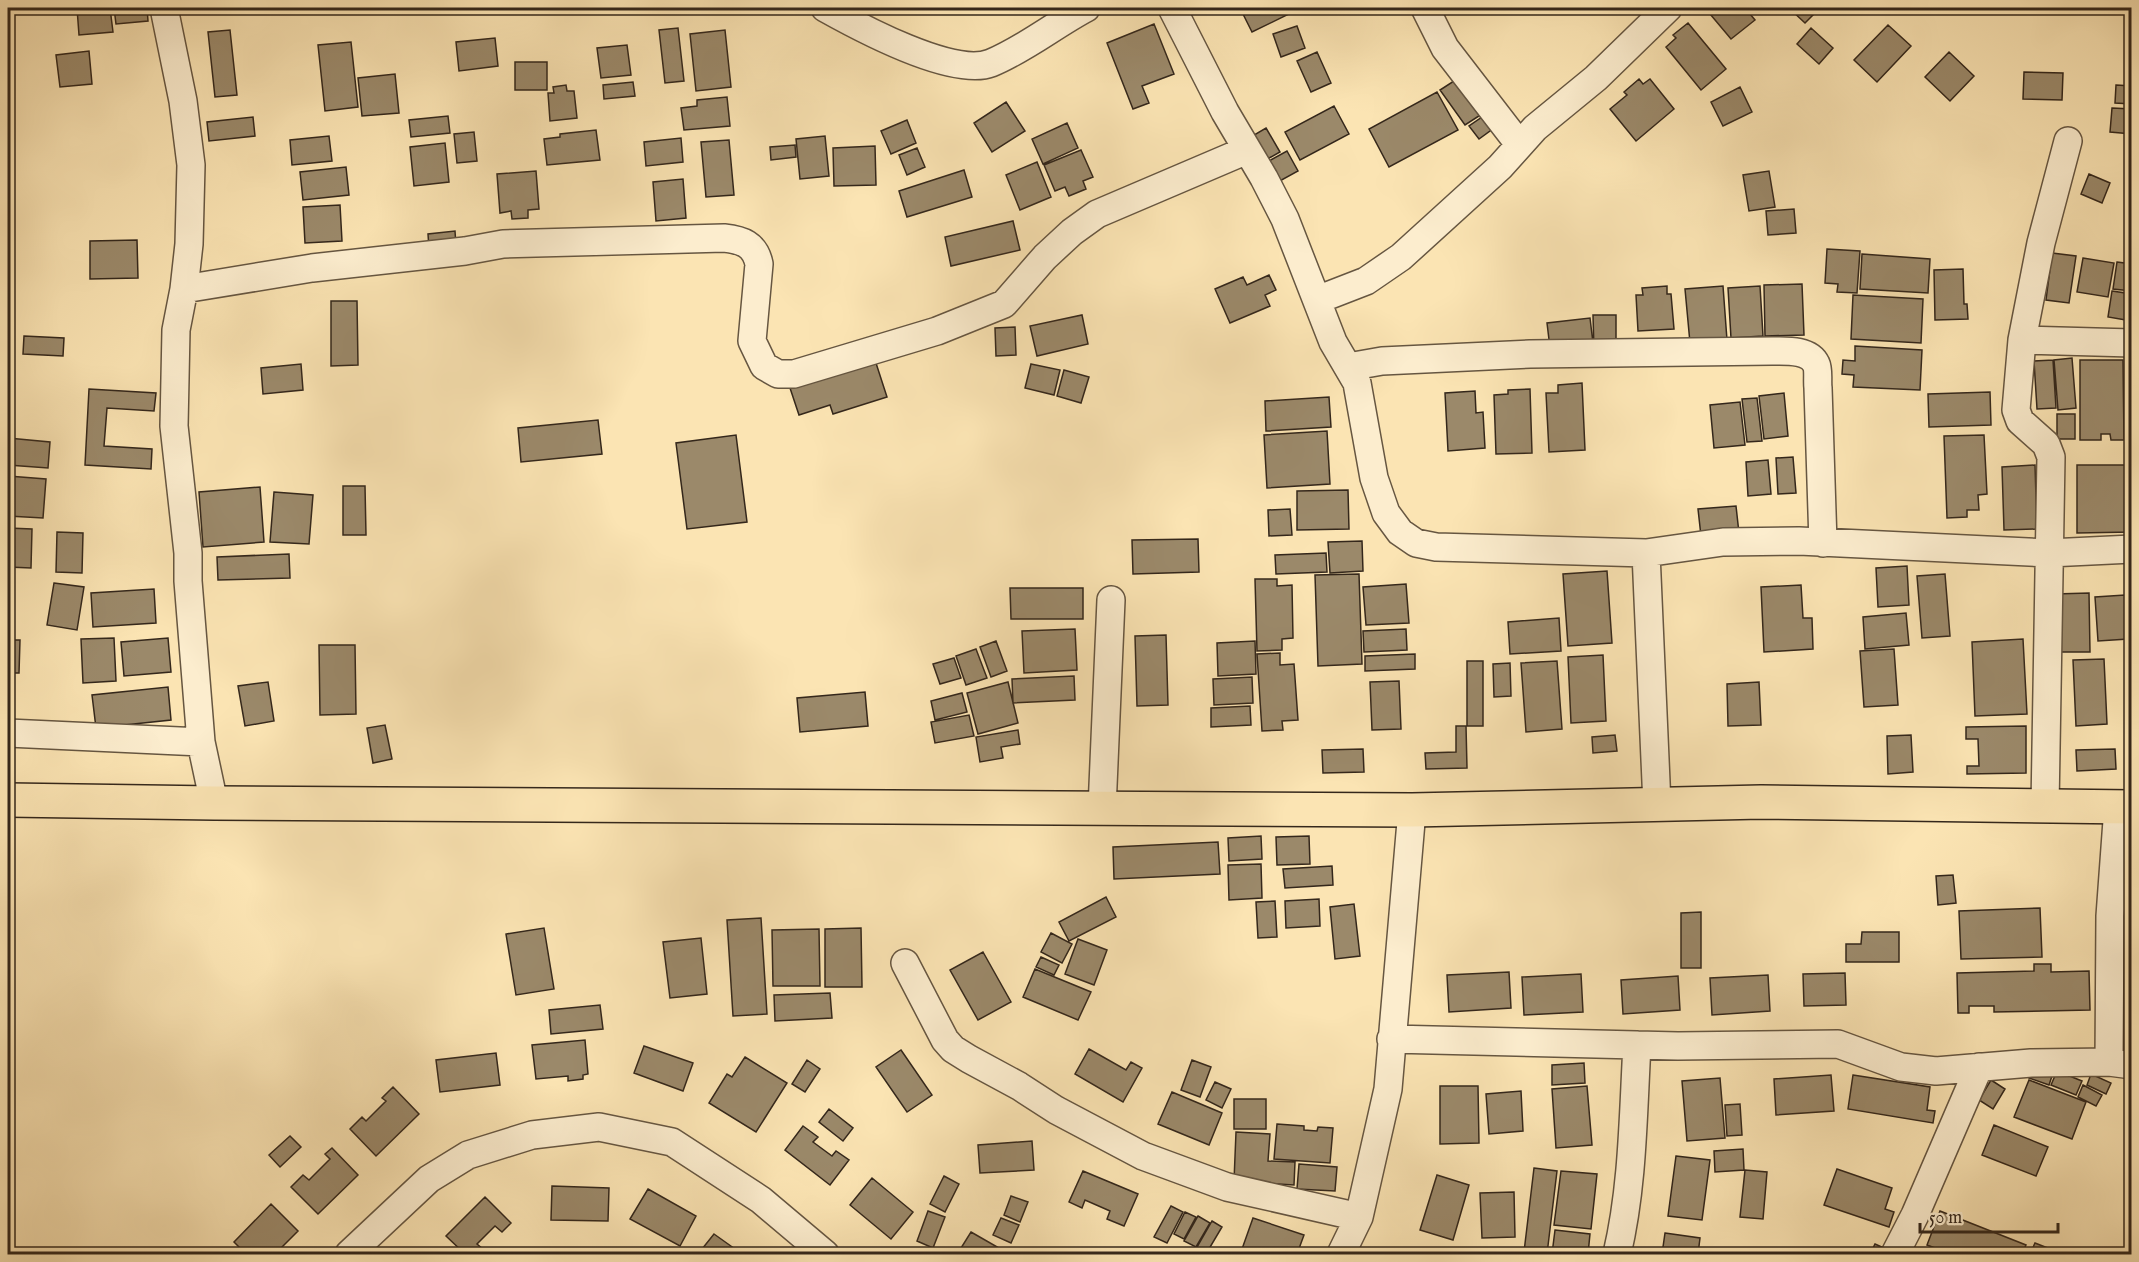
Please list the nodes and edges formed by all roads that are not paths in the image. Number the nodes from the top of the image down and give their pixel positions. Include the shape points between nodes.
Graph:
1 (164, 8) edge
2 (825, 8) edge
3 (1086, 8) edge
4 (1172, 8) edge
5 (1425, 8) edge
6 (1668, 8) edge
7 (2068, 141) dead end
8 (1519, 144) junction
9 (1247, 150) junction
10 (184, 289) junction
11 (1317, 300) junction
12 (2022, 340) junction
13 (2132, 343) edge
14 (1348, 367) junction
15 (1823, 543) junction
16 (2132, 549) edge
17 (1646, 553) junction
18 (2049, 553) junction
19 (1110, 600) dead end
20 (8, 733) edge
21 (201, 742) junction
22 (8, 800) edge
23 (214, 803) junction
24 (1656, 805) junction
25 (2045, 806) junction
26 (2125, 807) edge
27 (1102, 808) junction
28 (1412, 810) junction
29 (905, 963) dead end
30 (1391, 1039) junction
31 (1637, 1045) junction
32 (2120, 1064) edge
33 (1979, 1067) junction
34 (1359, 1217) junction
35 (349, 1254) edge
36 (825, 1254) edge
37 (1341, 1254) edge
38 (1617, 1254) edge
39 (1895, 1254) edge

1 - 10 street via 191,165
2 - 3 street via 940,61 965,66 989,64
4 - 9 street
5 - 8 street via 1445,48
6 - 8 street via 1596,78
7 - 12 street via 2041,243
8 - 11 street via 1500,167 1401,257 1366,281
9 - 10 street via 1097,214 1072,232 997,307 937,331 794,374 778,374 764,366 752,341 759,264 757,254 736,239 503,244
9 - 11 street via 1285,219
10 - 21 street via 176,330 174,426 188,554
11 - 14 street via 1333,342
12 - 13 street
12 - 18 street via 2016,410 2020,421 2046,444 2051,457
14 - 15 street via 1382,361 1530,354 1794,351 1809,356 1816,364 1818,388
14 - 17 street via 1357,383 1374,478 1386,513 1400,532 1416,543 1436,547
15 - 17 street via 1723,542
15 - 18 street
16 - 18 street
17 - 24 street
18 - 25 street
19 - 27 street
20 - 21 street
21 - 23 street
22 - 23 main road
23 - 27 main road
24 - 25 main road via 1761,802
24 - 28 main road
25 - 26 main road
26 - 32 street via 2110,916
27 - 28 main road
28 - 30 street
29 - 34 street via 953,1050 1056,1110 1143,1156 1227,1187
30 - 31 street
30 - 34 street via 1388,1089
31 - 33 street via 1838,1044 1901,1067 1936,1071
31 - 38 street via 1631,1159
32 - 33 street
33 - 39 street
34 - 37 street
35 - 36 street via 429,1179 468,1155 532,1136 599,1127 672,1142 761,1200

